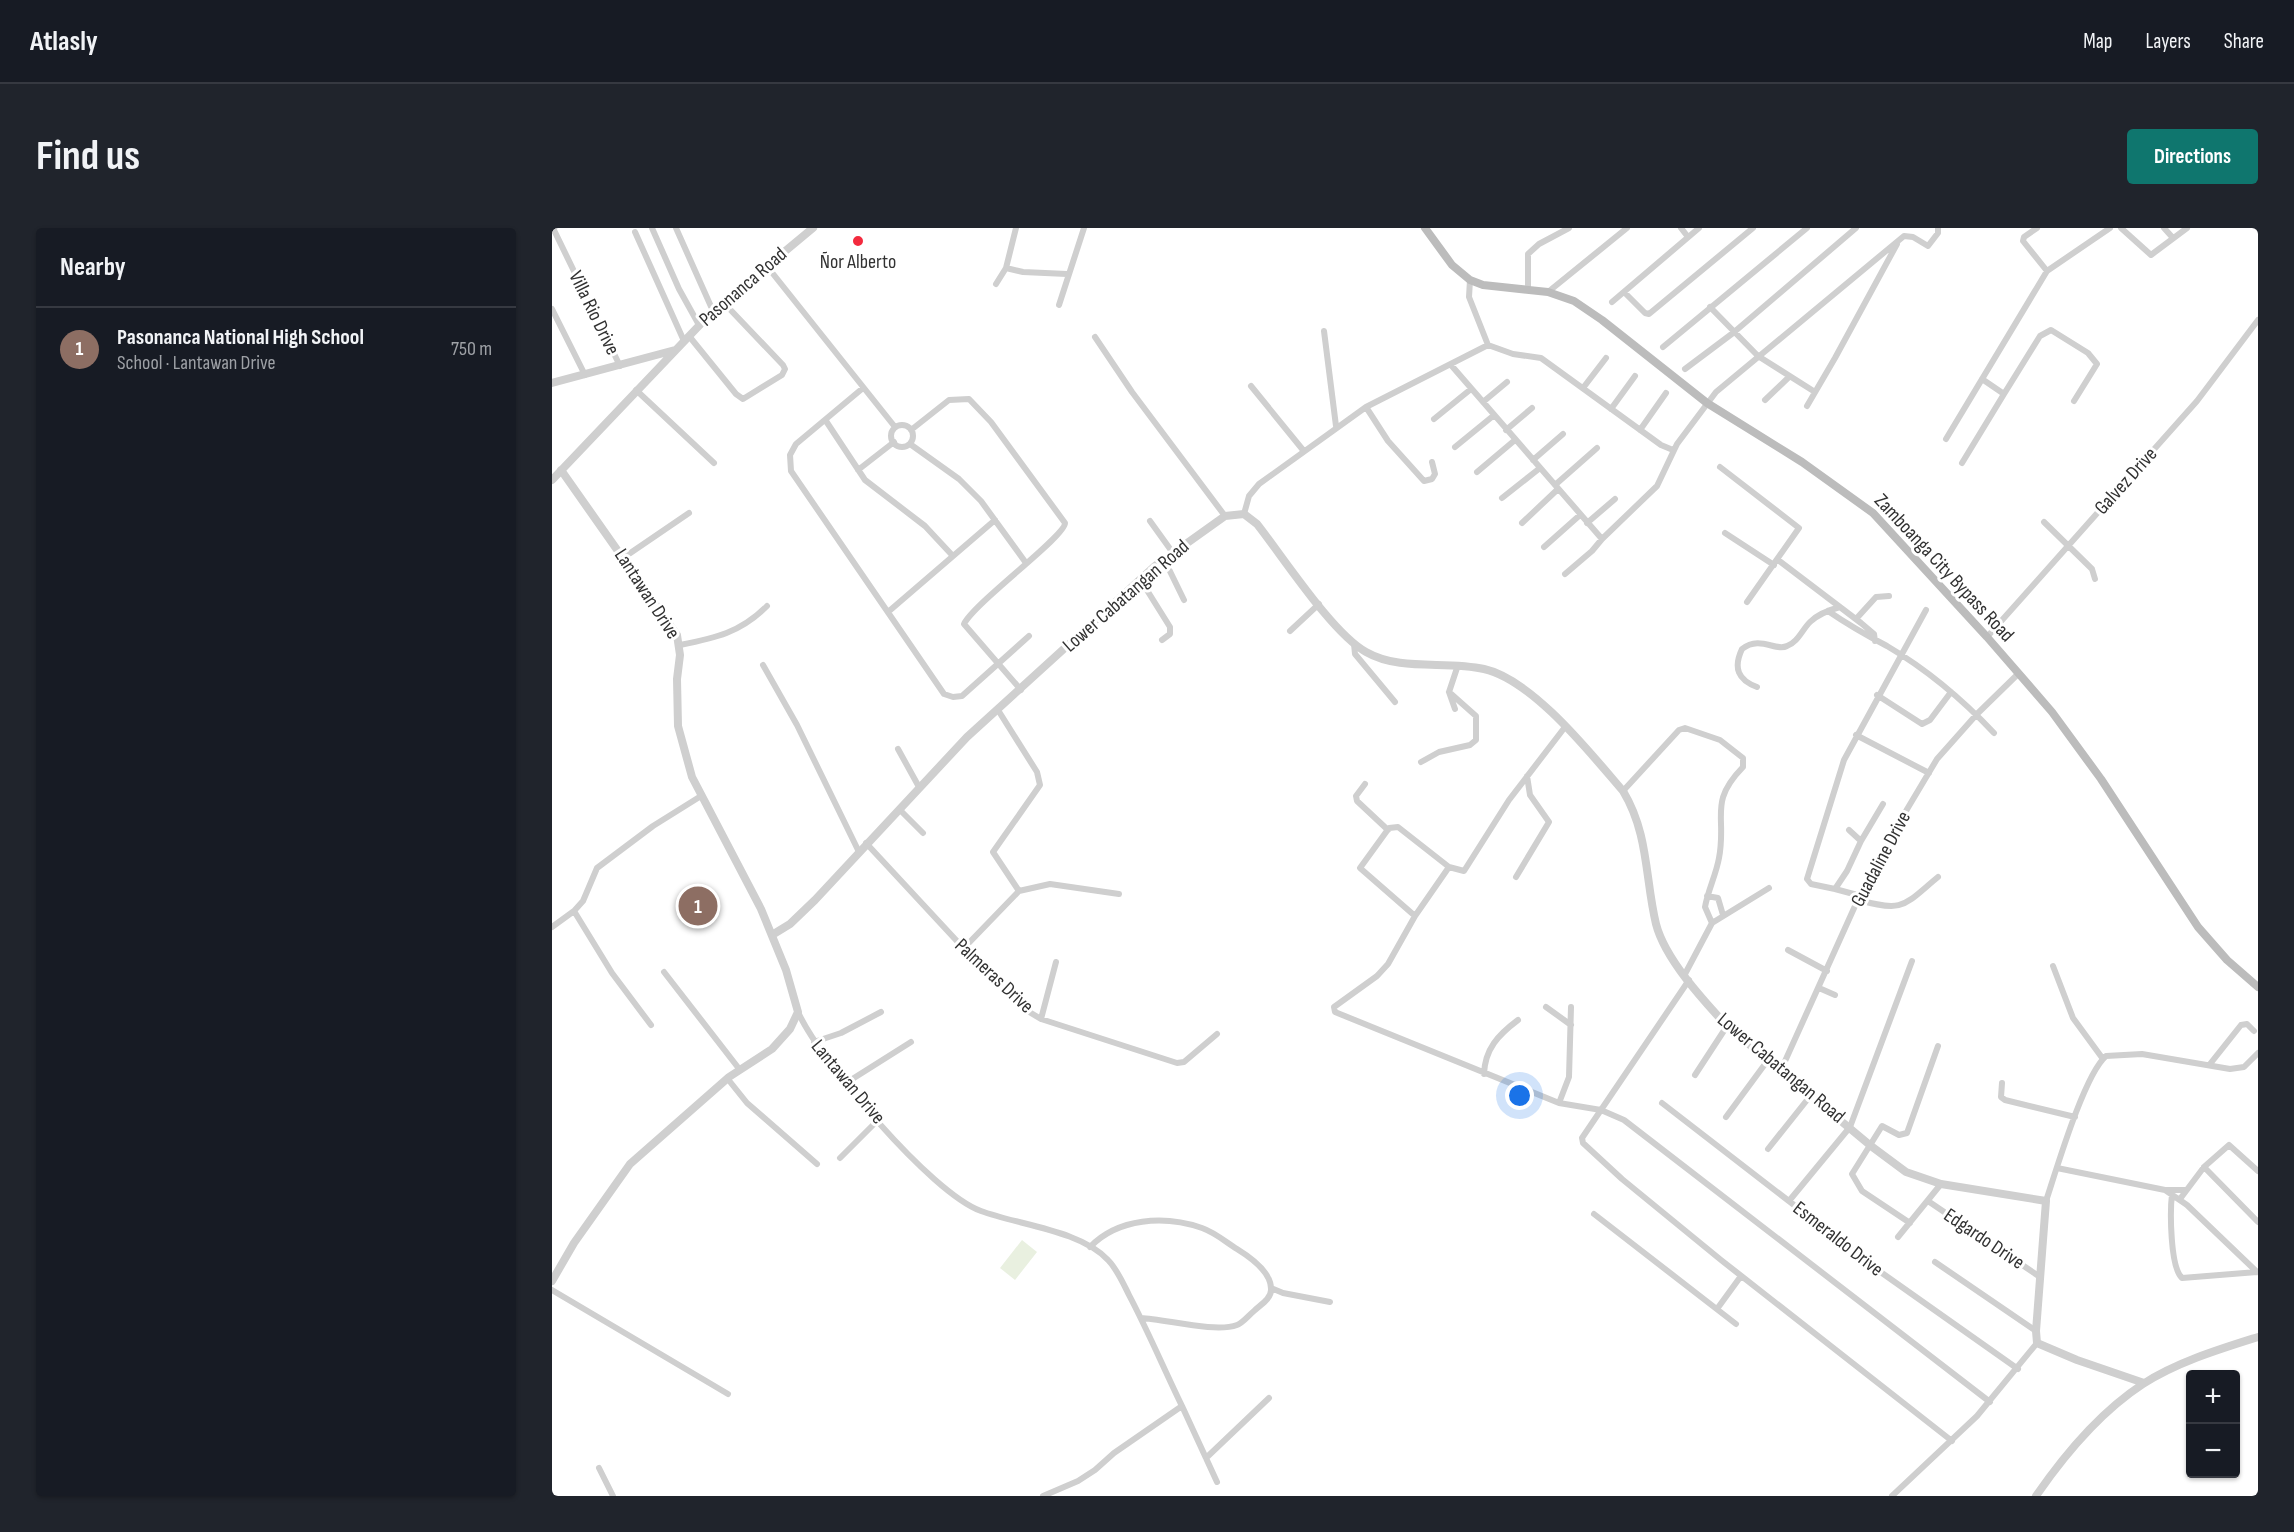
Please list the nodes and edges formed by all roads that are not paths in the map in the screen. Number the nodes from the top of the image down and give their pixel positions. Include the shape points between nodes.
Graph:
1 (553, 228) edge
2 (652, 228) edge
3 (676, 228) edge
4 (813, 228) edge
5 (1016, 228) edge
6 (1084, 228) edge
7 (1425, 228) edge
8 (1569, 228) edge
9 (1627, 228) edge
10 (1681, 228) edge
11 (1699, 228) edge
12 (1751, 228) edge
13 (1808, 228) edge
14 (1856, 228) edge
15 (1938, 228) edge
16 (2037, 228) edge
17 (2109, 228) edge
18 (2121, 228) edge
19 (2164, 228) edge
20 (2187, 228) edge
21 (635, 232) dead end
22 (1688, 237) junction
23 (2173, 238) junction
24 (1898, 242) junction
25 (766, 265) junction
26 (1006, 268) junction
27 (2047, 271) junction
28 (1067, 274) junction
29 (1470, 280) junction
30 (996, 284) dead end
31 (1528, 288) junction
32 (1548, 292) junction
33 (1624, 292) junction
34 (723, 302) junction
35 (1612, 302) dead end
36 (1059, 305) dead end
37 (1710, 308) junction
38 (552, 309) edge
39 (713, 311) junction
40 (2258, 320) edge
41 (699, 325) junction
42 (1323, 331) dead end
43 (1733, 333) junction
44 (1095, 337) dead end
45 (687, 339) junction
46 (1488, 345) junction
47 (1663, 347) dead end
48 (676, 350) junction
49 (1758, 356) junction
50 (1606, 358) dead end
51 (1451, 365) junction
52 (620, 366) junction
53 (1685, 369) dead end
54 (585, 375) junction
55 (1635, 376) dead end
56 (1790, 377) junction
57 (1982, 379) junction
58 (1507, 382) dead end
59 (552, 383) edge
60 (1251, 386) dead end
61 (863, 388) junction
62 (1583, 388) junction
63 (1471, 389) junction
64 (636, 390) junction
65 (1815, 392) junction
66 (1666, 393) dead end
67 (2004, 394) junction
68 (1765, 400) dead end
69 (2074, 401) dead end
70 (1483, 402) junction
71 (1707, 403) junction
72 (1807, 406) dead end
73 (1366, 407) junction
74 (1532, 408) dead end
75 (1611, 409) junction
76 (1493, 416) junction
77 (1434, 420) dead end
78 (826, 421) junction
79 (1336, 426) junction
80 (895, 428) junction
81 (911, 429) junction
82 (1506, 430) junction
83 (1641, 430) junction
84 (1563, 434) dead end
85 (1946, 439) dead end
86 (1515, 440) junction
87 (894, 442) junction
88 (910, 444) junction
89 (1455, 447) dead end
90 (1597, 447) dead end
91 (1303, 450) junction
92 (1674, 450) junction
93 (1533, 460) junction
94 (714, 462) dead end
95 (1432, 462) dead end
96 (1962, 463) dead end
97 (1720, 467) dead end
98 (1540, 468) junction
99 (561, 470) junction
100 (858, 470) junction
101 (1477, 472) dead end
102 (552, 480) edge
103 (1557, 487) junction
104 (1502, 498) dead end
105 (1615, 499) dead end
106 (689, 513) dead end
107 (1244, 514) junction
108 (1580, 515) junction
109 (1225, 516) junction
110 (995, 520) junction
111 (1150, 521) dead end
112 (2044, 522) dead end
113 (1522, 523) dead end
114 (1587, 523) junction
115 (1725, 533) dead end
116 (1602, 539) junction
117 (2070, 545) junction
118 (1544, 547) dead end
119 (1173, 553) junction
120 (952, 555) junction
121 (623, 558) junction
122 (1164, 559) junction
123 (1026, 563) junction
124 (1776, 563) junction
125 (1565, 574) dead end
126 (1140, 579) junction
127 (2095, 579) dead end
128 (1889, 596) dead end
129 (1184, 600) dead end
130 (1747, 602) dead end
131 (1319, 604) junction
132 (767, 606) dead end
133 (1840, 608) junction
134 (1926, 610) dead end
135 (1828, 611) junction
136 (888, 612) junction
137 (1856, 619) junction
138 (1290, 631) dead end
139 (1029, 636) dead end
140 (1988, 637) junction
141 (1162, 640) dead end
142 (1875, 641) junction
143 (1354, 644) junction
144 (680, 645) junction
145 (1901, 656) junction
146 (998, 664) junction
147 (763, 665) dead end
148 (1458, 665) junction
149 (2019, 673) junction
150 (1757, 687) dead end
151 (1021, 690) junction
152 (1449, 692) junction
153 (1952, 692) junction
154 (1877, 695) junction
155 (1395, 702) dead end
156 (1455, 709) dead end
157 (998, 710) junction
158 (1977, 714) junction
159 (1565, 727) junction
160 (1994, 733) dead end
161 (1856, 735) junction
162 (898, 749) dead end
163 (1421, 762) dead end
164 (1929, 773) junction
165 (1527, 775) junction
166 (1365, 784) dead end
167 (919, 787) junction
168 (1623, 791) junction
169 (701, 796) junction
170 (1883, 804) dead end
171 (899, 809) junction
172 (1388, 830) junction
173 (1849, 830) dead end
174 (923, 833) dead end
175 (1861, 841) junction
176 (866, 843) junction
177 (859, 852) junction
178 (1449, 867) junction
179 (1516, 877) dead end
180 (1938, 877) dead end
181 (1769, 888) dead end
182 (1834, 889) junction
183 (1019, 891) junction
184 (1119, 894) dead end
185 (1707, 896) junction
186 (1860, 898) junction
187 (574, 911) junction
188 (1415, 915) junction
189 (1723, 915) junction
190 (1712, 923) junction
191 (552, 927) edge
192 (772, 935) junction
193 (963, 948) junction
194 (1788, 950) dead end
195 (1056, 962) dead end
196 (1912, 962) dead end
197 (2053, 966) dead end
198 (1827, 971) junction
199 (664, 972) dead end
200 (1687, 977) junction
201 (2258, 987) edge
202 (1819, 988) junction
203 (1835, 994) dead end
204 (1546, 1007) dead end
205 (1571, 1007) dead end
206 (798, 1012) junction
207 (881, 1012) dead end
208 (1041, 1018) junction
209 (1518, 1020) dead end
210 (651, 1025) dead end
211 (1571, 1025) junction
212 (1727, 1026) junction
213 (2254, 1031) dead end
214 (1216, 1034) dead end
215 (814, 1042) junction
216 (910, 1042) dead end
217 (1938, 1046) dead end
218 (2258, 1053) edge
219 (2103, 1059) junction
220 (1768, 1060) junction
221 (2210, 1064) junction
222 (740, 1070) junction
223 (1781, 1070) junction
224 (1484, 1074) junction
225 (1695, 1074) dead end
226 (728, 1078) junction
227 (846, 1083) junction
228 (2002, 1083) dead end
229 (1811, 1095) junction
230 (1559, 1103) junction
231 (1662, 1103) dead end
232 (1600, 1110) junction
233 (1726, 1117) dead end
234 (2075, 1117) junction
235 (878, 1119) junction
236 (1850, 1126) junction
237 (1871, 1146) junction
238 (1768, 1149) dead end
239 (840, 1158) dead end
240 (817, 1164) dead end
241 (2204, 1167) junction
242 (2056, 1168) junction
243 (2258, 1171) edge
244 (1941, 1184) junction
245 (2165, 1190) junction
246 (2186, 1190) junction
247 (2172, 1194) junction
248 (2180, 1199) junction
249 (1789, 1201) junction
250 (1928, 1201) junction
251 (2046, 1201) junction
252 (1594, 1214) dead end
253 (2258, 1222) edge
254 (1910, 1223) junction
255 (1898, 1237) dead end
256 (1090, 1246) junction
257 (1935, 1262) dead end
258 (2258, 1272) edge
259 (1741, 1276) junction
260 (2040, 1277) junction
261 (552, 1281) edge
262 (1271, 1288) junction
263 (552, 1290) edge
264 (1330, 1302) dead end
265 (1717, 1310) junction
266 (1141, 1318) junction
267 (1736, 1324) dead end
268 (2036, 1331) junction
269 (2258, 1337) edge
270 (2037, 1343) junction
271 (2018, 1369) junction
272 (2144, 1383) junction
273 (728, 1394) dead end
274 (1269, 1398) dead end
275 (1990, 1402) junction
276 (1182, 1406) junction
277 (1952, 1441) junction
278 (1206, 1458) junction
279 (598, 1468) dead end
280 (1217, 1482) dead end
281 (613, 1496) edge
282 (1043, 1496) edge
283 (1892, 1496) edge
284 (2036, 1496) edge

1 - 52 street, Villa Rio Drive
2 - 41 street
3 - 39 street
4 - 25 street, Pasonanca Road
5 - 26 street
6 - 28 street
7 - 29 main road via 1452,265
8 - 31 street via 1528,254
9 - 32 street
10 - 22 street
11 - 22 street
12 - 33 street via 1649,314
13 - 37 street
14 - 43 street
15 - 24 street via 1928,246 1908,235
16 - 27 street via 2023,241
17 - 27 street
18 - 23 street via 2151,255
19 - 23 street
20 - 23 street
21 - 45 street
22 - 33 street
24 - 49 street
24 - 65 street
25 - 34 street, Pasonanca Road
25 - 61 street
26 - 28 street
26 - 30 street
27 - 57 street
28 - 36 street
29 - 31 main road, Zamboanga City Bypass Road via 1483,285
29 - 46 street via 1469,297
31 - 32 main road, Zamboanga City Bypass Road
32 - 71 main road, Zamboanga City Bypass Road via 1574,301 1602,320
33 - 35 street
34 - 39 street, Pasonanca Road
34 - 45 street via 783,365 782,375 743,399
37 - 43 street
37 - 47 street
38 - 54 street
39 - 41 street, Pasonanca Road
40 - 117 street, Galvez Drive via 2197,401
41 - 45 street, Pasonanca Road
42 - 79 street
43 - 49 street
43 - 53 street
44 - 109 street
45 - 48 street, Pasonanca Road
46 - 51 street
46 - 62 street via 1541,358
48 - 52 street
48 - 64 street, Pasonanca Road
49 - 56 street
49 - 71 street
50 - 62 street
51 - 63 street
51 - 73 street
52 - 54 street
54 - 59 street
55 - 75 street
56 - 65 street
56 - 68 street
57 - 67 street
57 - 85 street
58 - 70 street
60 - 91 street
61 - 78 street
61 - 80 street
62 - 75 street
63 - 70 street
63 - 77 street
64 - 94 street
64 - 99 street, Pasonanca Road
65 - 72 street
66 - 83 street
67 - 69 street via 2040,336 2051,330 2095,358 2095,368
67 - 96 street
70 - 76 street
71 - 92 street
71 - 140 main road, Zamboanga City Bypass Road via 1819,473 1873,513
73 - 79 street
73 - 95 street via 1388,441 1424,481 1435,474
74 - 82 street
75 - 83 street
76 - 82 street
76 - 89 street
78 - 100 street
78 - 136 street via 796,444 790,455 791,471
79 - 91 street
80 - 81 street via 902,425
80 - 87 street
81 - 88 street
81 - 123 street via 949,400 969,399 978,406 1065,523 1063,532
82 - 86 street
83 - 92 street
84 - 93 street
86 - 93 street
86 - 101 street
87 - 88 street via 900,447
87 - 100 street
88 - 110 street via 959,479
90 - 103 street
91 - 107 street via 1252,491
92 - 116 street via 1657,486
93 - 98 street
97 - 124 street via 1799,528
98 - 103 street
98 - 104 street
99 - 102 street, Pasonanca Road
99 - 121 street, Lantawan Drive
100 - 120 street via 873,488 925,526
103 - 108 street
103 - 113 street
105 - 114 street
106 - 121 street
107 - 109 street, Lower Cabatangan Road
107 - 131 street, Lower Cabatangan Road via 1257,524
108 - 114 street
108 - 118 street
109 - 119 street, Lower Cabatangan Road
110 - 120 street
110 - 123 street
111 - 119 street
112 - 117 street
114 - 116 street
115 - 124 street
116 - 125 street
117 - 127 street via 2092,569
117 - 140 street, Galvez Drive
119 - 122 street, Lower Cabatangan Road
120 - 136 street
121 - 144 street, Lantawan Drive via 678,635
122 - 126 street, Lower Cabatangan Road
122 - 129 street
123 - 146 street via 964,624
124 - 130 street
124 - 133 street
126 - 141 street via 1170,627 1170,634
126 - 151 street, Lower Cabatangan Road
128 - 137 street via 1876,597
131 - 138 street
131 - 143 street, Lower Cabatangan Road
132 - 144 street via 754,619 723,637
133 - 135 street
133 - 137 street
134 - 145 street
135 - 142 street
135 - 150 street via 1809,623 1788,646 1755,643 1742,648 1738,661 1740,676
136 - 146 street via 944,694 962,696
137 - 142 street via 1872,632
139 - 146 street
140 - 149 main road, Zamboanga City Bypass Road
142 - 145 street
143 - 148 street, Lower Cabatangan Road via 1379,658
143 - 155 street via 1355,654
144 - 169 street, Lantawan Drive via 678,726
145 - 153 street
145 - 154 street
146 - 151 street
147 - 177 street
148 - 152 street
148 - 159 street, Lower Cabatangan Road via 1485,669 1512,681
149 - 158 street, Guadaline Drive
149 - 201 main road, Zamboanga City Bypass Road via 2101,779 2198,927
151 - 157 street, Lower Cabatangan Road
152 - 156 street
152 - 163 street via 1476,716 1476,740
153 - 154 street via 1930,720 1922,724
153 - 158 street
154 - 161 street
157 - 167 street, Lower Cabatangan Road
157 - 183 street via 1041,780 993,851
158 - 160 street
158 - 164 street, Guadaline Drive
159 - 165 street
159 - 168 street, Lower Cabatangan Road
161 - 164 street
161 - 182 street via 1832,794 1807,876 1811,884
162 - 167 street
164 - 186 street, Guadaline Drive
165 - 178 street via 1467,869 1460,872
165 - 179 street via 1530,795 1549,822
166 - 172 street via 1356,801
167 - 171 street, Lower Cabatangan Road
168 - 185 street via 1685,728 1720,740 1743,759 1743,767 1729,782 1719,810 1720,855
168 - 200 street, Lower Cabatangan Road via 1640,832 1656,924 1671,956
169 - 187 street via 597,868 583,901
169 - 192 street, Lantawan Drive
170 - 175 street
171 - 174 street
171 - 176 street, Lower Cabatangan Road
172 - 178 street via 1398,827
172 - 188 street via 1360,868
173 - 175 street
175 - 182 street
176 - 177 street, Lower Cabatangan Road
176 - 193 street, Palmeras Drive
177 - 192 street, Lower Cabatangan Road via 800,915
178 - 188 street
180 - 186 street via 1903,906 1890,907
181 - 189 street
182 - 186 street
183 - 184 street via 1050,884
183 - 193 street
185 - 189 street via 1718,898
185 - 190 street via 1705,907
186 - 198 street, Guadaline Drive
187 - 191 street
187 - 210 street via 612,973
188 - 224 street via 1388,964 1339,1002 1335,1012
189 - 190 street
190 - 200 street
192 - 206 street, Lantawan Drive
193 - 208 street, Palmeras Drive via 1026,1010
194 - 198 street
195 - 208 street
196 - 236 street
197 - 219 street via 2073,1018
198 - 202 street, Guadaline Drive
199 - 222 street
200 - 212 street, Lower Cabatangan Road
200 - 232 street
202 - 203 street
202 - 223 street, Guadaline Drive
204 - 211 street
205 - 211 street
206 - 215 street, Lantawan Drive
206 - 222 street via 796,1021 772,1049
207 - 215 street
208 - 214 street, Palmeras Drive via 1177,1063 1184,1062
209 - 224 street via 1491,1045
211 - 230 street via 1569,1077
212 - 220 street, Lower Cabatangan Road
212 - 225 street
213 - 221 street via 2247,1024 2241,1025
215 - 227 street, Lantawan Drive
216 - 227 street
217 - 237 street via 1907,1133 1899,1135 1882,1126
218 - 221 street via 2237,1069
219 - 221 street via 2111,1054 2142,1054
219 - 234 street
220 - 223 street, Lower Cabatangan Road
220 - 233 street
222 - 226 street
223 - 229 street, Lower Cabatangan Road
224 - 230 street
226 - 240 street via 747,1103
226 - 261 street via 630,1164
227 - 235 street, Lantawan Drive
228 - 234 street via 2001,1097 2005,1100
229 - 236 street, Lower Cabatangan Road
229 - 238 street
230 - 232 street
231 - 249 street, Esmeraldo Drive
232 - 259 street via 1582,1138 1586,1147
232 - 275 street via 1624,1120 1654,1142
234 - 242 street
235 - 239 street
235 - 256 street, Lantawan Drive via 935,1179 962,1201 980,1211
236 - 237 street, Lower Cabatangan Road
236 - 249 street
237 - 244 street, Lower Cabatangan Road via 1906,1172
237 - 254 street via 1854,1168 1855,1181 1862,1191
241 - 243 street via 2229,1145
241 - 246 street
241 - 253 street
242 - 245 street
242 - 251 street
244 - 250 street
244 - 251 street, Lower Cabatangan Road
245 - 246 street
245 - 247 street
246 - 248 street
247 - 248 street
247 - 258 street via 2176,1269 2182,1278
248 - 258 street
249 - 271 street, Esmeraldo Drive via 1882,1273
250 - 254 street
250 - 260 street, Edgardo Drive
251 - 260 street
252 - 265 street
254 - 255 street
256 - 262 street via 1116,1228 1146,1220 1203,1228 1250,1257 1262,1269
256 - 266 street, Lantawan Drive via 1108,1259
257 - 268 street
259 - 265 street
259 - 277 street
260 - 268 street
262 - 264 street
262 - 266 street via 1270,1296 1235,1326
263 - 273 street
265 - 267 street
266 - 276 street, Lantawan Drive
268 - 270 street
269 - 272 street via 2215,1350
270 - 271 street
270 - 272 street
271 - 275 street
272 - 284 street via 2078,1442
274 - 278 street
275 - 277 street
276 - 278 street, Lantawan Drive
276 - 282 street via 1095,1470
277 - 283 street
278 - 280 street, Lantawan Drive
279 - 281 street

